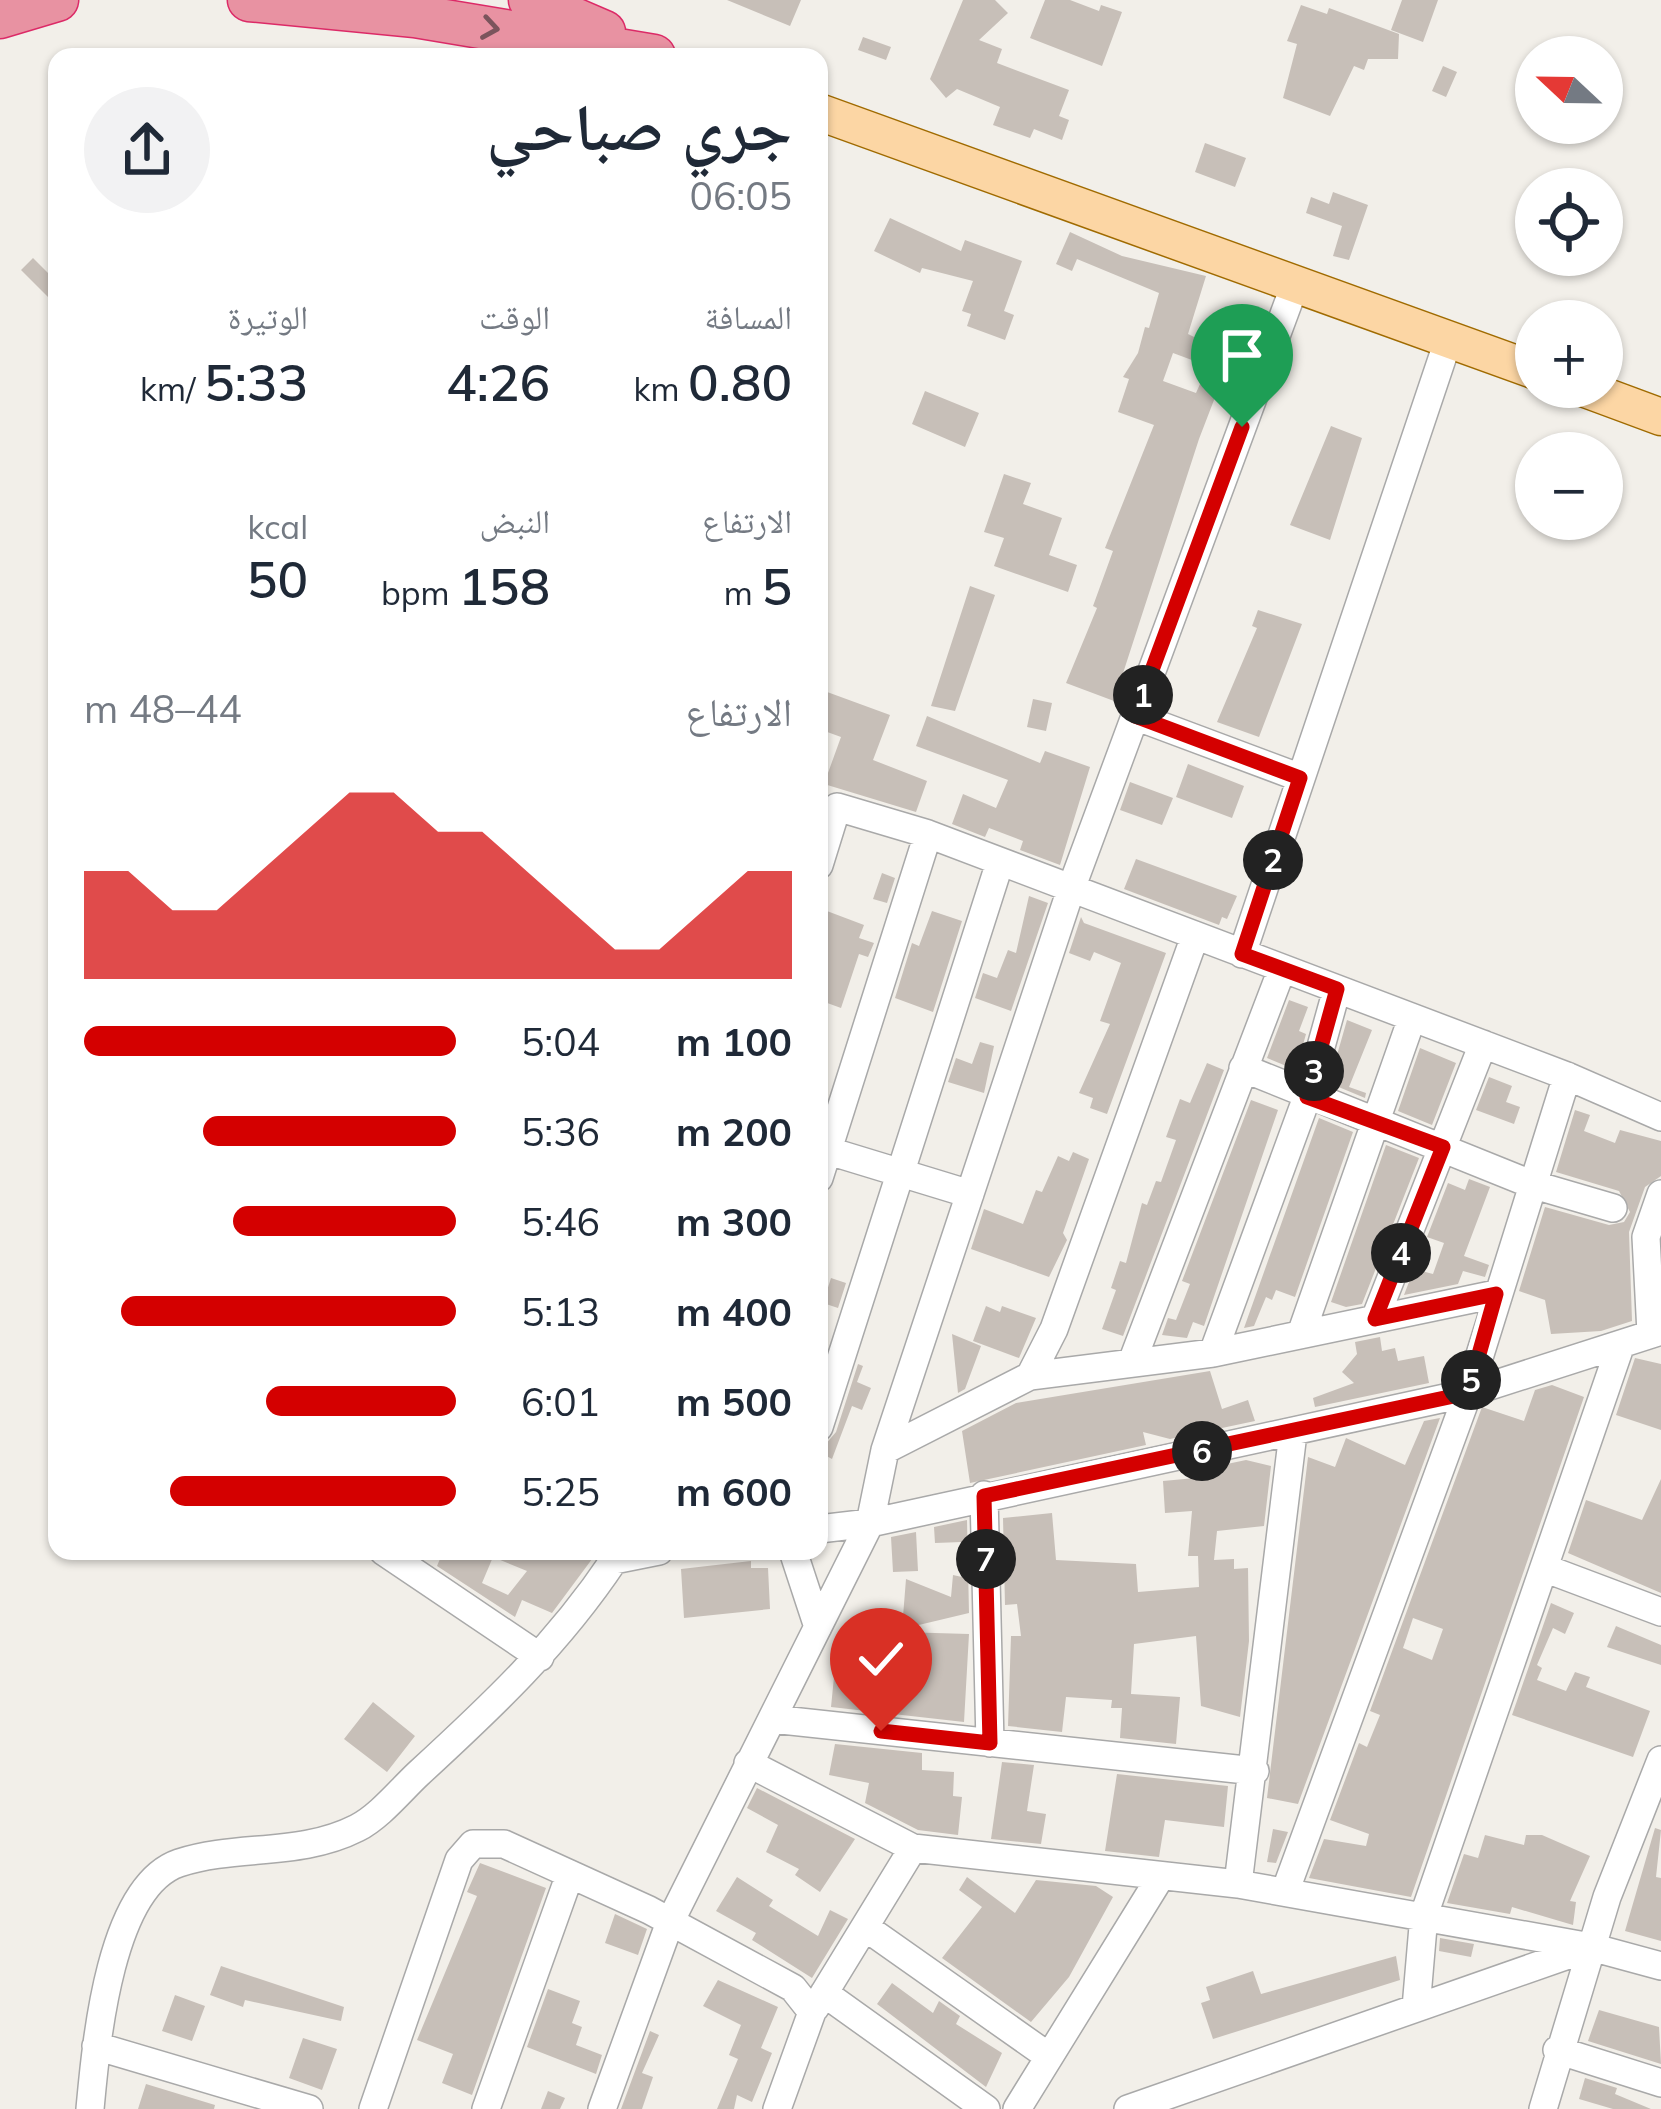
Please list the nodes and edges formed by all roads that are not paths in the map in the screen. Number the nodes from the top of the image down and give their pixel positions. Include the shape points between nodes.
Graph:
1 (57, 0) edge
2 (249, 0) edge
3 (530, 0) edge
4 (0, 17) edge
5 (608, 48) edge
6 (638, 48) edge
7 (828, 115) edge
8 (1296, 282) junction
9 (1449, 338) junction
10 (1515, 363) edge
11 (1623, 403) edge
12 (1661, 417) edge
13 (1135, 716) junction
14 (1300, 778) junction
15 (928, 834) junction
16 (828, 836) edge
17 (1000, 862) junction
18 (1071, 890) junction
19 (1195, 936) junction
20 (1242, 954) junction
21 (1282, 969) junction
22 (1337, 989) junction
23 (1412, 1018) junction
24 (1483, 1044) junction
25 (1243, 1068) junction
26 (1567, 1076) junction
27 (1307, 1097) junction
28 (1661, 1117) edge
29 (1374, 1123) junction
30 (828, 1134) edge
31 (1443, 1147) junction
32 (828, 1151) edge
33 (898, 1172) junction
34 (1531, 1184) junction
35 (970, 1194) junction
36 (1661, 1194) edge
37 (1613, 1208) dead end
38 (1496, 1294) junction
39 (1375, 1319) junction
40 (1656, 1332) edge
41 (1301, 1334) junction
42 (1621, 1344) junction
43 (1213, 1353) junction
44 (1132, 1362) junction
45 (1030, 1376) junction
46 (1468, 1393) junction
47 (828, 1398) edge
48 (1293, 1433) junction
49 (885, 1450) junction
50 (984, 1496) junction
51 (870, 1523) junction
52 (828, 1528) edge
53 (396, 1560) edge
54 (612, 1560) edge
55 (796, 1560) edge
56 (1544, 1568) junction
57 (1661, 1612) edge
58 (818, 1627) junction
59 (540, 1657) junction
60 (772, 1719) junction
61 (990, 1743) junction
62 (748, 1762) junction
63 (1255, 1772) junction
64 (1658, 1775) edge
65 (913, 1848) junction
66 (570, 1874) junction
67 (1161, 1876) junction
68 (1238, 1884) junction
69 (1285, 1892) junction
70 (1424, 1915) junction
71 (670, 1922) junction
72 (865, 1927) junction
73 (1592, 1947) junction
74 (1661, 1966) edge
75 (818, 2002) junction
76 (1416, 2008) junction
77 (96, 2046) junction
78 (1557, 2050) junction
79 (1048, 2056) junction
80 (1656, 2091) edge
81 (90, 2109) edge
82 (309, 2109) edge
83 (373, 2109) edge
84 (486, 2109) edge
85 (602, 2109) edge
86 (777, 2109) edge
87 (986, 2109) edge
88 (1017, 2109) edge
89 (1128, 2109) edge
90 (1544, 2109) edge

1 - 4 highway
2 -> 5 highway via 416,16
3 - 6 highway
7 - 8 main road
8 - 9 main road
8 - 13 street
9 - 10 main road
9 - 14 street
11 - 12 main road
13 - 14 street
13 - 18 street
14 - 20 street
15 - 16 street via 837,807
15 - 17 street
15 - 30 street
17 - 18 street
17 - 33 street
18 - 19 street
18 - 35 street
19 - 20 street
19 - 45 street
20 - 21 street
21 - 22 street
21 - 25 street
22 - 23 street
22 - 27 street
23 - 24 street
23 - 29 street
24 - 26 street
24 - 31 street
25 - 27 street
25 - 44 street
26 - 28 street
26 - 34 street
27 - 29 street
27 - 43 street
29 - 31 street
29 - 41 street
31 - 34 street
31 - 39 street
32 - 33 street
33 - 35 street
33 - 47 street
34 - 37 street
34 - 38 street
35 - 49 street
36 - 40 street via 1646,1237
38 - 39 street
38 - 46 street
39 - 41 street
40 - 42 street
41 - 43 street
42 - 46 street
42 - 56 street
43 - 44 street
44 - 45 street
45 - 49 street
46 - 48 street
46 - 69 street
48 - 50 street
48 - 63 street
49 - 51 street
50 - 51 street
50 - 61 street
51 - 52 street
51 - 58 street
53 - 59 street
54 - 59 street
55 - 58 street
56 - 57 street
56 - 70 street
58 - 60 street
59 - 77 street via 361,1827 307,1846 178,1863 154,1879 133,1903
60 - 61 street
60 - 62 street
61 - 63 street
62 - 65 street
62 - 71 street
63 - 68 street
64 - 73 street
65 - 67 street
65 - 72 street
66 - 71 street
66 - 83 street via 504,1844 473,1844 459,1860
66 - 84 street
67 - 68 street
67 - 79 street
68 - 69 street
69 - 70 street
70 - 73 street
70 - 76 street
71 - 75 street
71 - 85 street
72 - 75 street
72 - 79 street
73 - 74 street
73 - 76 street
73 - 78 street
75 - 86 street
75 - 87 street
76 - 89 street
77 - 81 street
77 - 82 street
78 - 80 street
78 - 90 street
79 - 88 street

